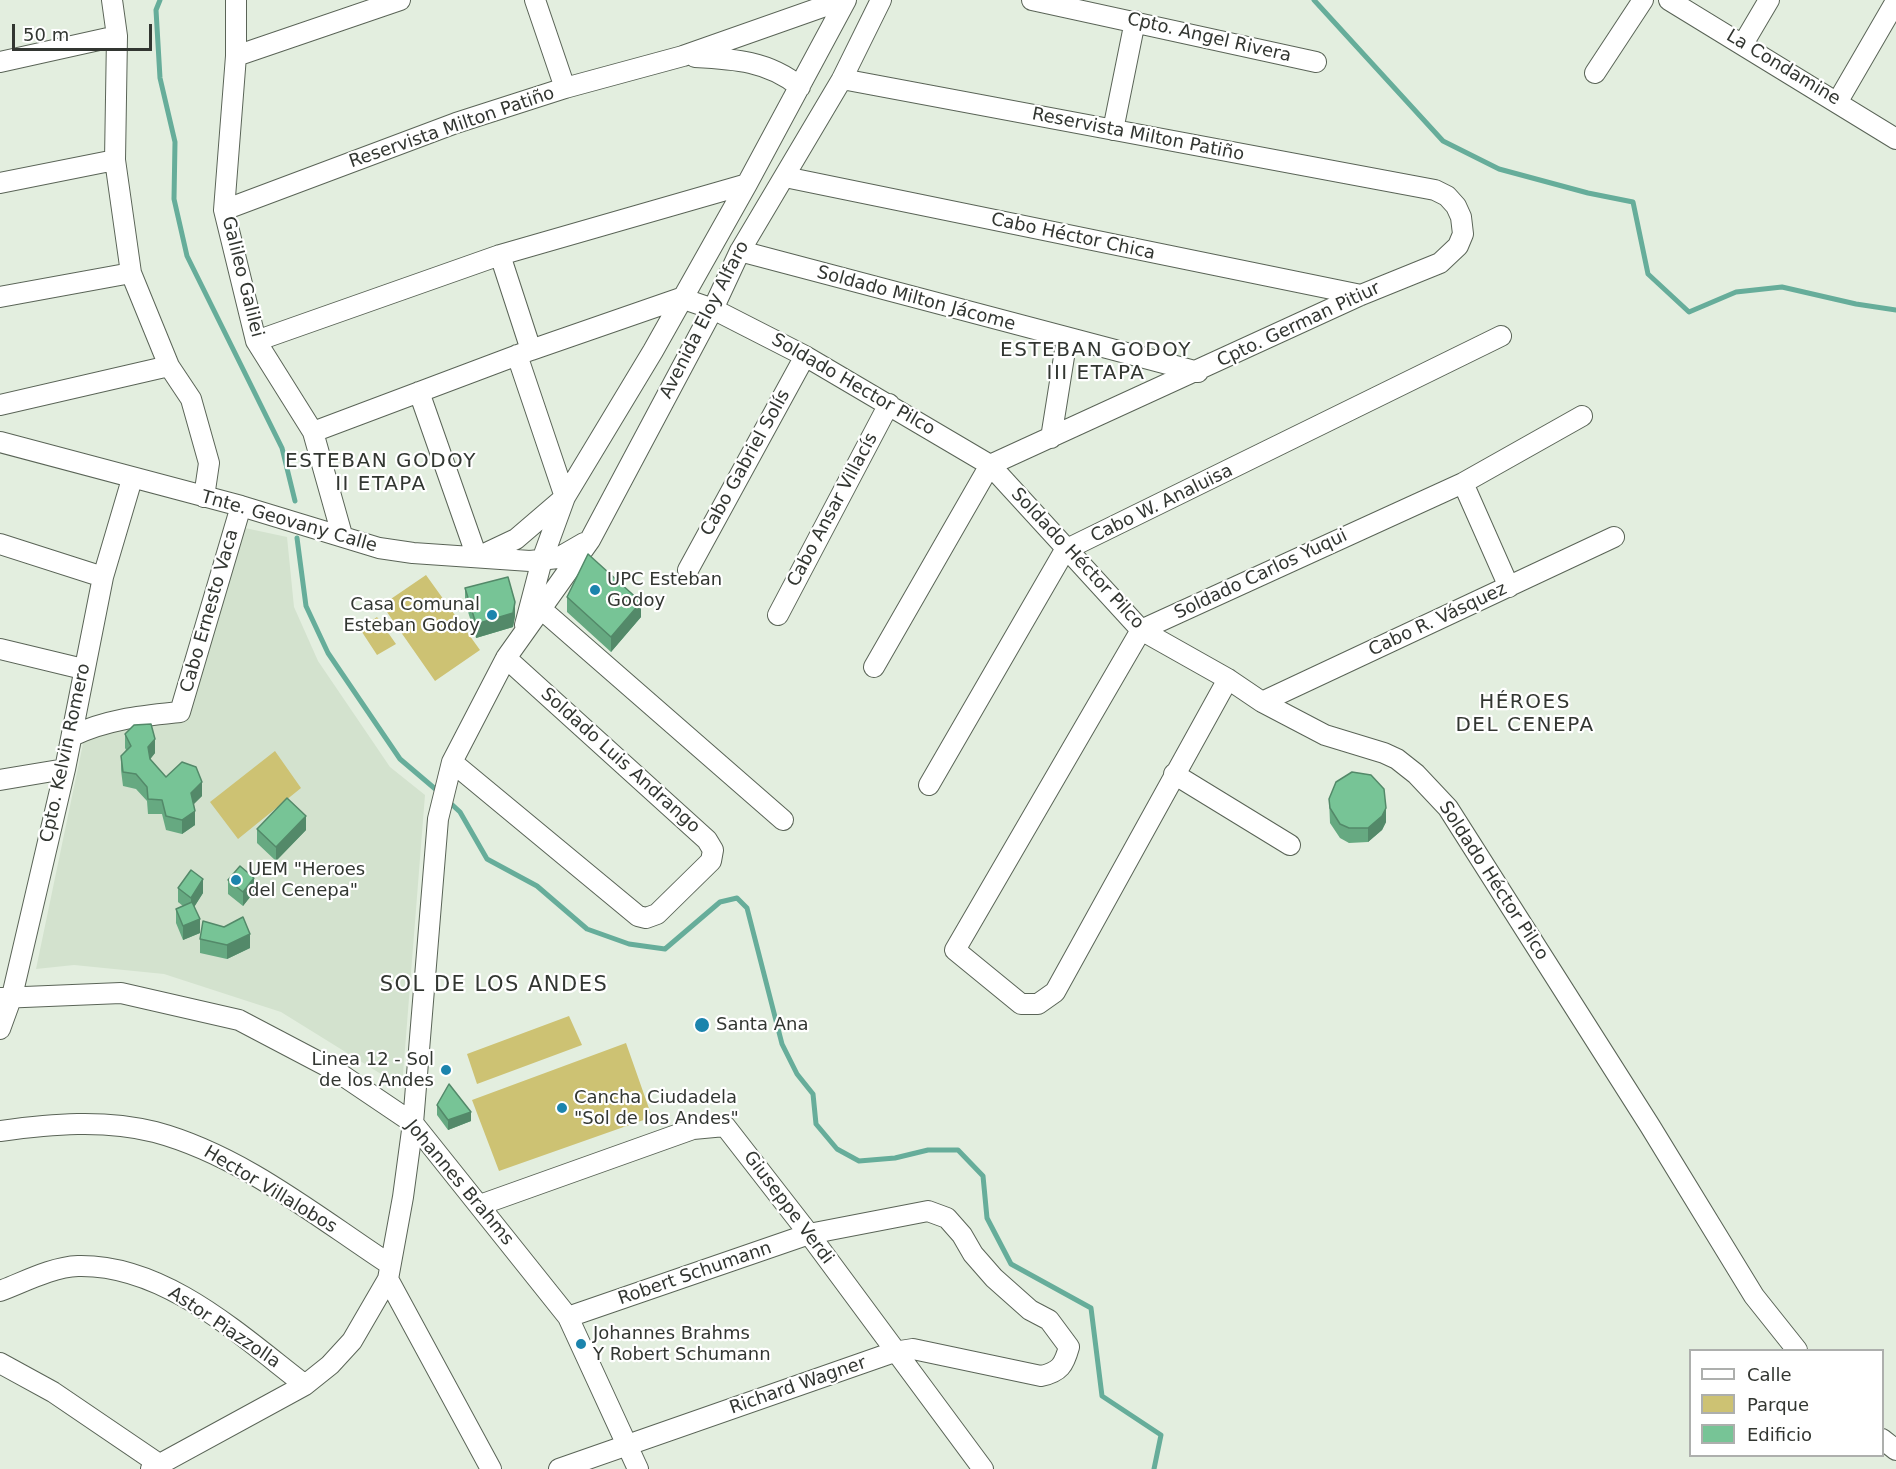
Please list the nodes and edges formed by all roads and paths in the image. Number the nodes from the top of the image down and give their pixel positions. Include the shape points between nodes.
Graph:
1 (112, 0) edge
2 (236, 0) edge
3 (400, 0) edge
4 (536, 0) edge
5 (844, 0) edge
6 (881, 0) edge
7 (1032, 0) edge
8 (1643, 0) edge
9 (1669, 0) edge
10 (1769, 0) edge
11 (1896, 1) edge
12 (1135, 21) junction
13 (117, 36) junction
14 (1743, 44) junction
15 (236, 56) junction
16 (683, 56) junction
17 (0, 62) edge
18 (1316, 62) dead end
19 (1595, 73) dead end
20 (842, 79) junction
21 (800, 87) junction
22 (565, 88) junction
23 (1838, 101) junction
24 (1113, 130) junction
25 (1896, 139) edge
26 (115, 159) junction
27 (785, 177) junction
28 (0, 183) edge
29 (747, 184) junction
30 (1435, 190) joint
31 (224, 210) junction
32 (740, 251) junction
33 (500, 255) junction
34 (131, 273) junction
35 (1361, 295) junction
36 (0, 297) edge
37 (681, 298) junction
38 (713, 309) junction
39 (1501, 336) dead end
40 (1067, 338) junction
41 (256, 340) junction
42 (524, 352) junction
43 (804, 356) junction
44 (169, 366) junction
45 (1198, 372) junction
46 (419, 392) junction
47 (889, 404) junction
48 (0, 405) edge
49 (1582, 416) dead end
50 (313, 432) junction
51 (1051, 438) junction
52 (0, 442) edge
53 (990, 465) junction
54 (132, 478) junction
55 (1462, 483) junction
56 (204, 497) junction
57 (565, 497) junction
58 (241, 506) junction
59 (342, 535) junction
60 (1614, 537) dead end
61 (590, 540) junction
62 (0, 544) edge
63 (1065, 550) junction
64 (477, 557) junction
65 (542, 560) junction
66 (688, 570) dead end
67 (103, 577) junction
68 (1509, 587) junction
69 (537, 605) junction
70 (778, 615) dead end
71 (1141, 630) junction
72 (0, 649) edge
73 (506, 658) junction
74 (874, 667) dead end
75 (83, 669) junction
76 (1228, 679) junction
77 (1262, 702) junction
78 (72, 736) junction
79 (65, 769) junction
80 (450, 770) junction
81 (1174, 774) junction
82 (0, 780) edge
83 (928, 785) dead end
84 (783, 820) dead end
85 (1290, 845) dead end
86 (6, 997) edge
87 (0, 1029) edge
88 (413, 1123) junction
89 (0, 1131) edge
90 (480, 1205) junction
91 (809, 1234) junction
92 (389, 1272) junction
93 (0, 1291) edge
94 (568, 1317) junction
95 (1796, 1349) edge
96 (894, 1352) junction
97 (0, 1363) edge
98 (1041, 1376) joint
99 (305, 1385) junction
100 (1884, 1441) edge
101 (628, 1446) junction
102 (1896, 1450) edge
103 (155, 1467) edge
104 (491, 1469) edge
105 (559, 1469) edge
106 (638, 1469) edge
107 (981, 1469) edge

1 - 13 street
2 - 15 street, Galileo Galilei
3 - 15 street
4 - 22 street
5 - 16 street, Reservista Milton Patiño
5 - 21 street, Avenida Eloy Alfaro
6 - 20 street, Avenida Eloy Alfaro
7 - 12 street, Cpto. Angel Rivera
8 - 19 street
9 - 14 street, La Condamine
10 - 14 street
11 - 23 street
12 - 18 street, Cpto. Angel Rivera
12 - 24 street
13 - 17 street
13 - 26 street
14 - 23 street, La Condamine
15 - 31 street, Galileo Galilei
16 - 21 street, Reservista Milton Patiño via 761,64 785,74
16 - 22 street, Reservista Milton Patiño
20 - 24 street, Reservista Milton Patiño
20 - 27 street, Avenida Eloy Alfaro
21 - 29 street, Avenida Eloy Alfaro
22 - 31 street, Reservista Milton Patiño via 456,123
23 - 25 street, La Condamine
24 - 30 street, Reservista Milton Patiño
26 - 28 street
26 - 34 street
27 - 32 street, Avenida Eloy Alfaro
27 - 35 street, Cabo Héctor Chica
29 - 33 street
29 - 37 street, Avenida Eloy Alfaro
30 - 35 street, Cpto. German Pitiur via 1447,196 1461,216 1463,234 1458,246 1440,263
31 - 41 street, Galileo Galilei
32 - 38 street, Avenida Eloy Alfaro
32 - 40 street, Soldado Milton Jácome
33 - 41 street
33 - 42 street
34 - 36 street
34 - 44 street
35 - 45 street, Cpto. German Pitiur
37 - 38 street, Soldado Hector Pilco
37 - 42 street
37 - 57 street, Avenida Eloy Alfaro
38 - 43 street, Soldado Hector Pilco
38 - 61 street, Avenida Eloy Alfaro
39 - 63 street, Cabo W. Analuisa
40 - 45 street, Soldado Milton Jácome
40 - 51 street
41 - 50 street, Galileo Galilei
42 - 46 street
42 - 57 street
43 - 47 street, Soldado Hector Pilco
43 - 66 street, Cabo Gabriel Solís
44 - 48 street
44 - 56 street via 191,399 209,463
45 - 51 street, Cpto. German Pitiur
46 - 50 street
46 - 64 street
47 - 53 street, Soldado Hector Pilco
47 - 70 street, Cabo Ansar Villacís
49 - 55 street, Soldado Carlos Yuqui
50 - 59 street, Galileo Galilei
51 - 53 street, Cpto. German Pitiur
52 - 54 street, Tnte. Geovany Calle
53 - 63 street, Soldado Héctor Pilco
53 - 74 street
54 - 56 street, Tnte. Geovany Calle
54 - 67 street, Cpto. Kelvin Romero
55 - 68 street
55 - 71 street, Soldado Carlos Yuqui
56 - 58 street, Tnte. Geovany Calle
57 - 64 street, Tnte. Geovany Calle via 516,539
57 - 65 street, Avenida Eloy Alfaro
58 - 59 street, Tnte. Geovany Calle
58 - 78 street, Cabo Ernesto Vaca via 180,712 120,719
59 - 64 street, Tnte. Geovany Calle via 379,548
60 - 68 street, Cabo R. Vásquez
61 - 65 street via 558,558
61 - 69 street, Avenida Eloy Alfaro
62 - 67 street
63 - 71 street, Soldado Héctor Pilco
63 - 83 street
64 - 65 street
65 - 69 street, Avenida Eloy Alfaro
67 - 75 street, Cpto. Kelvin Romero
68 - 77 street, Cabo R. Vásquez
69 - 73 street, Avenida Eloy Alfaro
69 - 84 street
71 - 76 street, Soldado Héctor Pilco
71 - 81 street via 955,950 1021,1004 1038,1004 1055,992
72 - 75 street
73 - 80 street, Avenida Eloy Alfaro
73 - 80 street, Soldado Luis Andrango via 707,840 713,850 711,861 657,914 638,916
75 - 78 street, Cpto. Kelvin Romero
76 - 77 street, Soldado Héctor Pilco
76 - 81 street
77 - 95 street, Soldado Héctor Pilco via 1325,735 1397,759 1448,808 1754,1296
78 - 79 street, Cpto. Kelvin Romero
79 - 82 street
79 - 86 street, Cpto. Kelvin Romero
80 - 88 street, Avenida Eloy Alfaro via 438,819
81 - 85 street
86 - 87 street, Cpto. Kelvin Romero
86 - 88 street, Johannes Brahms via 121,993 239,1020 336,1071
88 - 90 street, Johannes Brahms
88 - 92 street, Avenida Eloy Alfaro
89 - 92 street, Hector Villalobos via 98,1124 153,1131 181,1140 230,1162
90 - 91 street, Giuseppe Verdi via 686,1131 718,1125 729,1129
90 - 94 street, Johannes Brahms
91 - 94 street, Robert Schumann
91 - 96 street, Giuseppe Verdi
91 - 98 street, Robert Schumann via 928,1211 947,1218 994,1278 1061,1333 1069,1347 1064,1365
92 - 99 street, Avenida Eloy Alfaro via 352,1341
92 - 104 street
93 - 99 street, Astor Piazzolla via 77,1266 132,1275 162,1286 198,1307
94 - 101 street, Johannes Brahms
96 - 98 street, Richard Wagner via 913,1349
96 - 101 street, Richard Wagner
96 - 107 street, Giuseppe Verdi
97 - 103 street via 53,1392
99 - 103 street, Avenida Eloy Alfaro
100 - 102 street
101 - 105 street, Richard Wagner
101 - 106 street, Johannes Brahms

